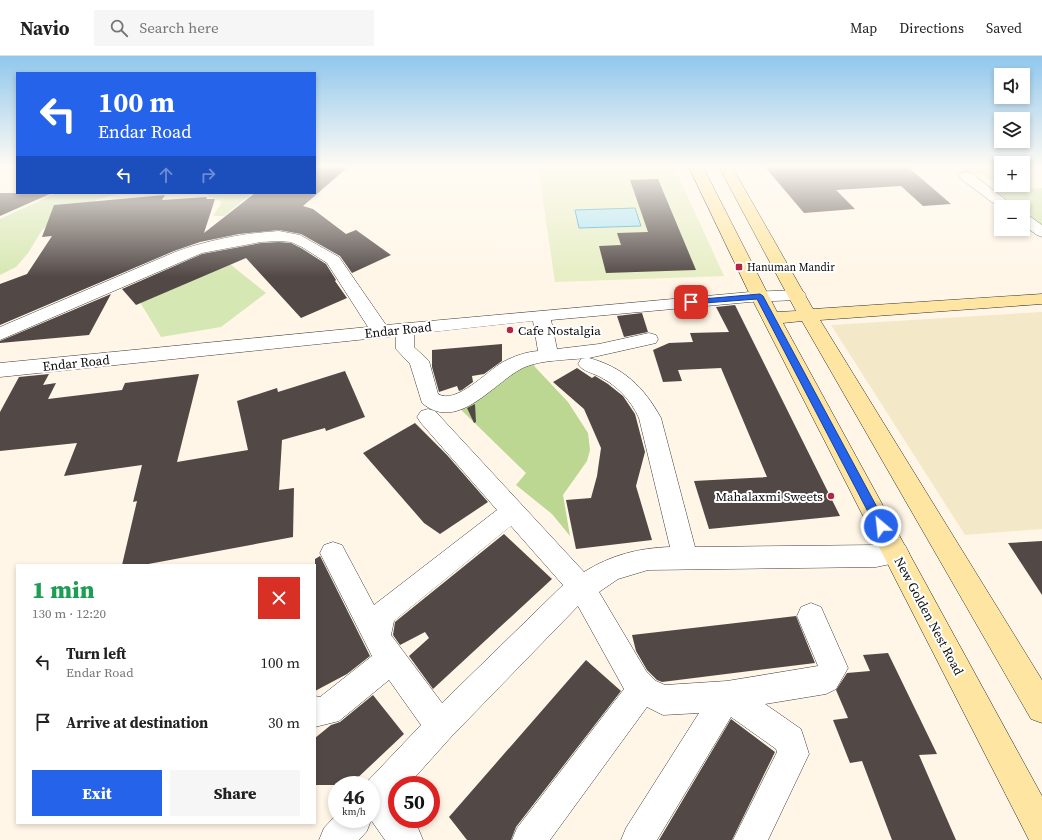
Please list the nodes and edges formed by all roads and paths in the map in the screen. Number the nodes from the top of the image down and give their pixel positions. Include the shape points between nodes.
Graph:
1 (714, 204) edge
2 (746, 204) edge
3 (1030, 223) edge
4 (1042, 232) edge
5 (797, 295) junction
6 (760, 296) junction
7 (1042, 299) edge
8 (541, 315) junction
9 (808, 316) junction
10 (771, 318) junction
11 (406, 330) junction
12 (381, 332) junction
13 (0, 334) edge
14 (649, 339) dead end
15 (549, 356) junction
16 (588, 364) dead end
17 (0, 370) edge
18 (428, 417) dead end
19 (512, 511) junction
20 (333, 553) dead end
21 (896, 553) junction
22 (685, 558) junction
23 (582, 588) junction
24 (811, 616) dead end
25 (385, 649) junction
26 (643, 688) junction
27 (727, 696) junction
28 (1042, 708) edge
29 (316, 712) edge
30 (440, 726) junction
31 (380, 792) edge
32 (380, 817) edge
33 (347, 828) edge
34 (1042, 830) edge
35 (336, 840) edge
36 (406, 840) edge
37 (529, 840) edge
38 (638, 840) edge
39 (750, 840) edge

1 - 6 main road, New Golden Nest Road
2 - 5 main road
3 - 4 street
5 - 6 street, Endar Road
5 - 9 main road
6 - 8 street, Endar Road
6 - 10 main road, New Golden Nest Road
7 - 9 main road
8 - 11 street, Endar Road
8 - 15 street
9 - 10 main road
9 - 28 main road
10 - 21 main road, New Golden Nest Road
11 - 12 street, Endar Road
11 - 15 street via 405,350 419,362 429,398 439,404 461,402 473,396 497,374 517,362
12 - 13 street via 333,260 295,238 279,236 198,249
12 - 17 street, Endar Road
14 - 15 street via 599,350
16 - 22 street via 618,379 633,390 642,401 650,418
18 - 19 street
19 - 23 street
19 - 25 street via 384,612 378,626
20 - 25 street
21 - 22 street via 876,556
21 - 34 main road, New Golden Nest Road
22 - 23 street via 648,559 611,570
23 - 26 street via 636,681
23 - 30 street via 571,594
24 - 27 street via 834,668 826,679
25 - 29 street via 328,710
25 - 30 street
26 - 27 street via 663,700
26 - 37 street
27 - 38 street
27 - 39 street via 790,740 794,754
30 - 31 street
32 - 36 street
33 - 35 street

